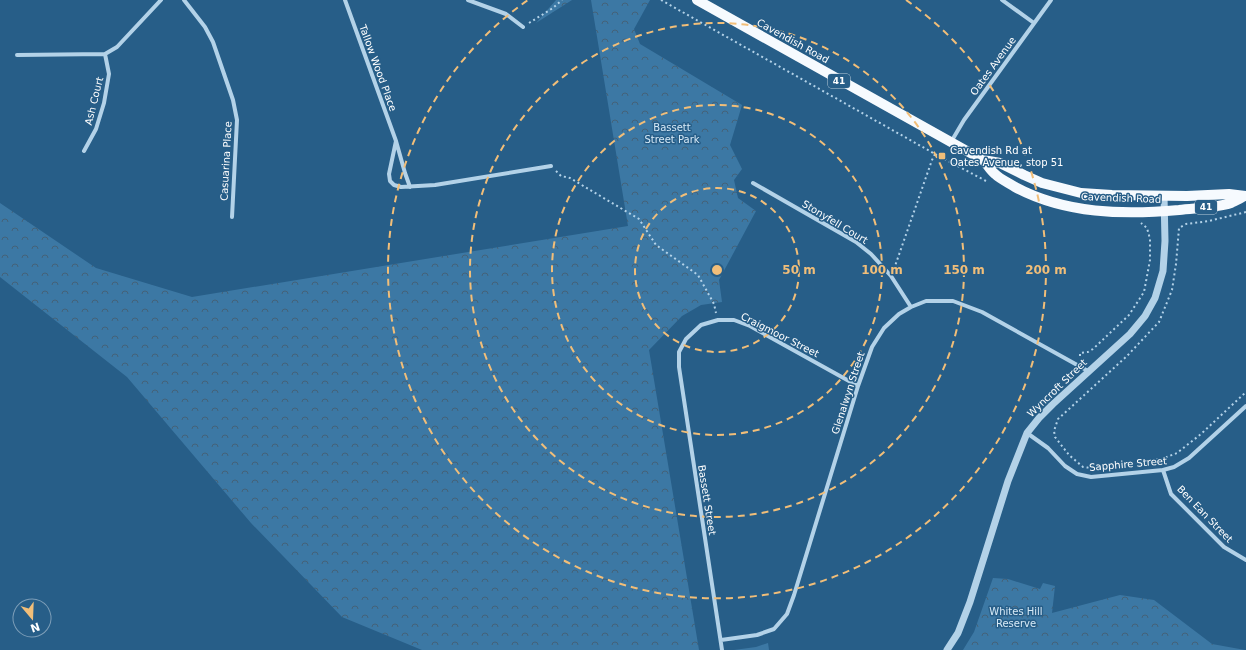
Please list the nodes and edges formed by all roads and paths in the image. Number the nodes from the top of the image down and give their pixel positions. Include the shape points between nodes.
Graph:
1 (161, 0) edge
2 (184, 0) edge
3 (345, 0) edge
4 (468, 0) edge
5 (562, 0) edge
6 (661, 0) edge
7 (697, 0) edge
8 (1002, 0) edge
9 (1050, 0) edge
10 (1034, 23) junction
11 (523, 27) joint
12 (105, 54) junction
13 (17, 56) dead end
14 (396, 141) junction
15 (951, 142) junction
16 (84, 150) dead end
17 (936, 154) junction
18 (983, 160) junction
19 (551, 166) joint
20 (753, 183) dead end
21 (989, 183) dead end
22 (410, 187) junction
23 (1164, 196) junction
24 (1246, 196) edge
25 (1165, 211) junction
26 (1246, 212) edge
27 (232, 217) dead end
28 (1136, 221) dead end
29 (891, 276) junction
30 (912, 307) junction
31 (718, 320) junction
32 (679, 352) joint
33 (1080, 356) dead end
34 (1088, 371) junction
35 (858, 386) junction
36 (1246, 392) edge
37 (1246, 406) edge
38 (1027, 433) junction
39 (1163, 470) junction
40 (1246, 560) edge
41 (720, 640) junction
42 (722, 650) edge
43 (947, 650) edge

1 - 12 street via 117,47
2 - 27 street, Casuarina Place via 206,27 233,100 237,120
3 - 14 street, Tallow Wood Place
4 - 11 street via 506,14
5 - 11 path
6 - 17 path
7 - 15 main road, Cavendish Road / 41
8 - 10 street
9 - 10 street, Oates Avenue
10 - 15 street, Oates Avenue
12 - 13 street
12 - 16 street, Ash Court via 110,74 104,103 96,129
14 - 22 street, Tallow Wood Place
14 - 22 street via 389,174 390,181 394,185
15 - 18 main road, Cavendish Road / 41
17 - 21 path
17 - 29 path
18 - 23 main road, Cavendish Road / 41 via 1000,163 1042,183 1069,190 1096,195
18 - 25 main road, Cavendish Road / 41 via 995,174 1012,185 1061,205 1102,211
19 - 22 street
19 - 31 path via 561,176 570,178 639,219 656,245 698,275 714,304
20 - 29 street, Stonyfell Court via 856,242
23 - 24 main road, Cavendish Road / 41
23 - 25 street, Wyncroft Street
24 - 25 main road, Cavendish Road / 41 via 1230,203
25 - 34 street, Wyncroft Street via 1163,271 1156,298 1139,324
26 - 36 path via 1186,224 1179,228 1172,290 1159,322 1127,356 1058,419 1054,431 1055,438 1083,467 1162,460 1178,453
28 - 33 path via 1147,228 1150,239 1150,260 1144,292 1129,315 1093,349 1080,353
29 - 30 street, Stonyfell Court
30 - 34 street, Glenalwyn Street via 926,301 953,301 982,312
30 - 35 street, Glenalwyn Street via 899,314 884,328 872,347
31 - 32 street, Craigmoor Street via 701,325 686,339
31 - 35 street, Craigmoor Street via 734,320 750,326
32 - 41 street, Bassett Street via 680,375
34 - 38 street, Wyncroft Street
35 - 41 street, Glenalwyn Street via 787,614 774,629 757,635
37 - 39 street, Sapphire Street via 1189,458
38 - 39 street, Sapphire Street via 1048,448 1064,466 1077,474 1091,477
38 - 43 street, Wyncroft Street via 1008,481 970,602 958,632
39 - 40 street, Ben Ean Street via 1171,494 1224,547
41 - 42 street, Bassett Street

